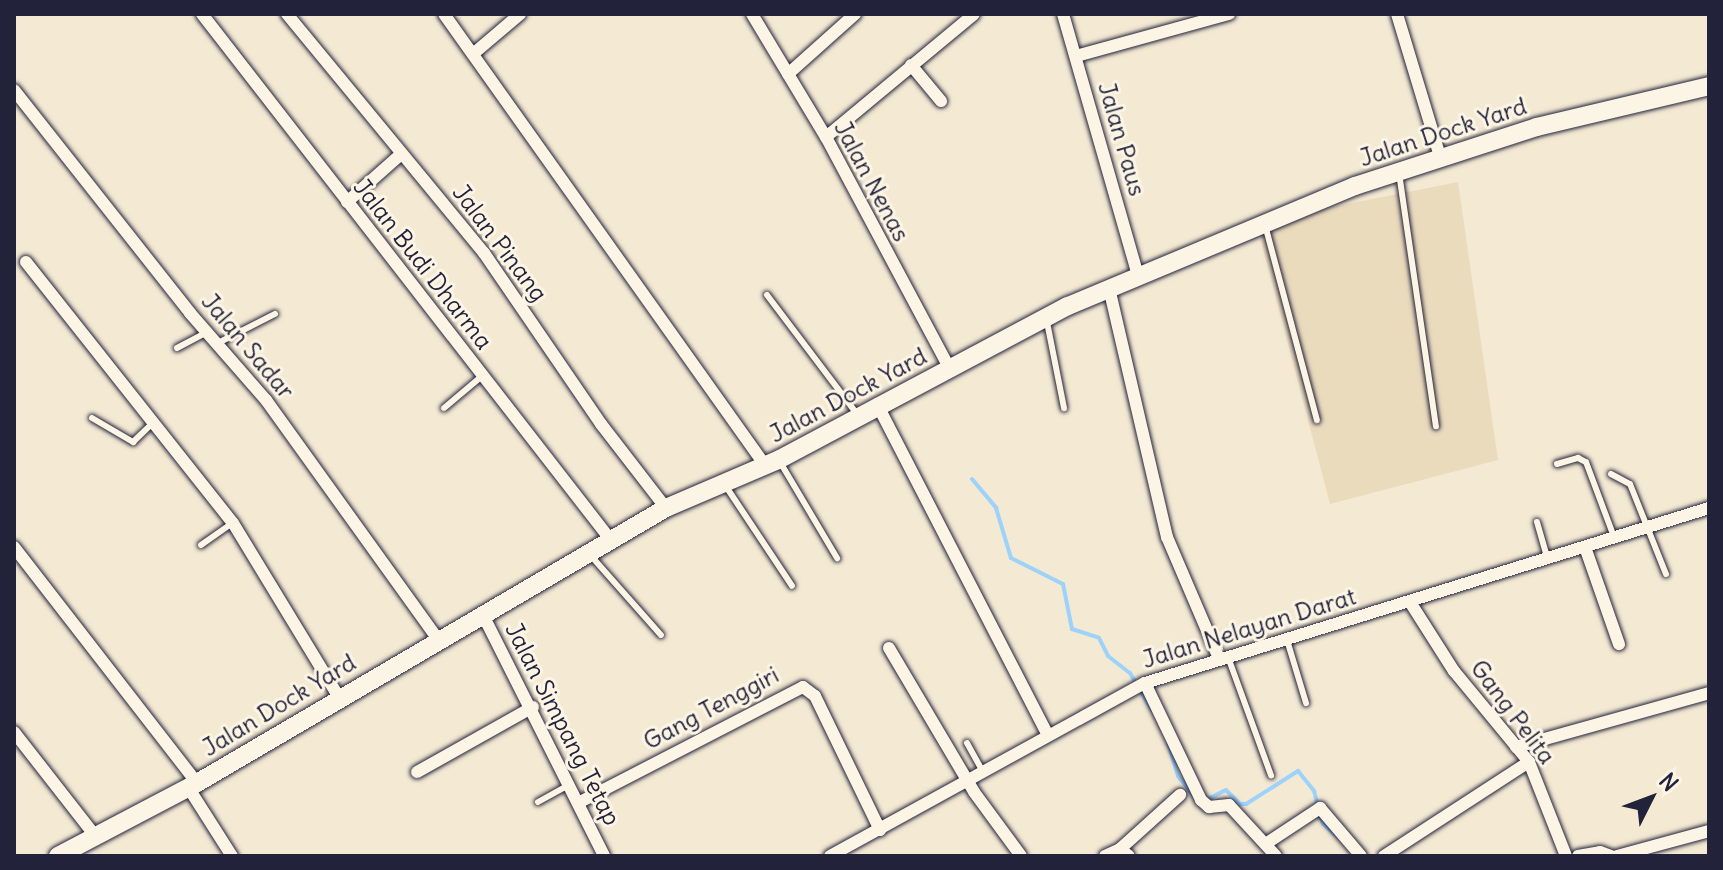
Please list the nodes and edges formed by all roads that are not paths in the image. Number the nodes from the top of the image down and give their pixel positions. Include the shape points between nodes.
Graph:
1 (202, 14) edge
2 (287, 14) edge
3 (444, 14) edge
4 (520, 14) edge
5 (752, 14) edge
6 (855, 14) edge
7 (974, 14) edge
8 (1063, 14) edge
9 (1229, 14) edge
10 (1397, 14) edge
11 (473, 54) junction
12 (1076, 56) junction
13 (911, 65) junction
14 (788, 74) junction
15 (1709, 86) edge
16 (14, 90) edge
17 (941, 101) dead end
18 (826, 137) junction
19 (401, 154) junction
20 (1441, 160) junction
21 (1399, 173) junction
22 (347, 202) junction
23 (1265, 225) junction
24 (26, 262) dead end
25 (1138, 276) junction
26 (1109, 288) junction
27 (767, 295) dead end
28 (275, 314) dead end
29 (1046, 318) junction
30 (207, 332) junction
31 (218, 343) junction
32 (177, 348) dead end
33 (950, 369) junction
34 (482, 376) junction
35 (877, 404) junction
36 (444, 408) dead end
37 (1064, 408) dead end
38 (858, 416) junction
39 (92, 418) dead end
40 (1317, 420) dead end
41 (154, 422) junction
42 (1436, 426) dead end
43 (771, 462) junction
44 (1557, 464) dead end
45 (1611, 474) dead end
46 (725, 485) junction
47 (666, 508) junction
48 (1709, 508) edge
49 (1537, 522) dead end
50 (233, 523) junction
51 (1650, 528) junction
52 (1614, 537) junction
53 (610, 539) junction
54 (201, 545) dead end
55 (14, 547) edge
56 (1585, 547) junction
57 (590, 554) junction
58 (1547, 556) junction
59 (837, 558) dead end
60 (1666, 574) dead end
61 (792, 586) dead end
62 (1410, 602) junction
63 (482, 613) junction
64 (661, 635) dead end
65 (1285, 637) junction
66 (438, 639) junction
67 (1619, 644) dead end
68 (889, 648) dead end
69 (1222, 655) junction
70 (1143, 684) junction
71 (333, 688) junction
72 (1709, 693) edge
73 (1306, 703) dead end
74 (533, 707) junction
75 (14, 732) edge
76 (1047, 734) junction
77 (967, 743) dead end
78 (1516, 747) junction
79 (1529, 762) junction
80 (982, 770) junction
81 (417, 772) dead end
82 (1271, 775) dead end
83 (969, 777) junction
84 (191, 779) junction
85 (570, 784) junction
86 (1180, 795) dead end
87 (538, 802) dead end
88 (578, 803) junction
89 (880, 830) junction
90 (1709, 831) edge
91 (1267, 843) junction
92 (91, 845) edge
93 (1125, 853) edge
94 (838, 854) edge
95 (58, 856) edge
96 (232, 856) edge
97 (604, 856) edge
98 (1021, 856) edge
99 (1105, 856) edge
100 (1276, 856) edge
101 (1361, 856) edge
102 (1384, 856) edge
103 (1566, 856) edge
104 (1578, 856) edge
105 (1614, 856) edge

1 - 22 street, Jalan Budi Dharma
2 - 19 street, Jalan Pinang
3 - 11 street
4 - 11 street
5 - 14 street, Jalan Nenas
6 - 14 street
7 - 13 street
8 - 12 street, Jalan Paus
9 - 12 street
10 - 20 street
11 - 43 street
12 - 25 street, Jalan Paus
13 - 17 street
13 - 18 street
14 - 18 street, Jalan Nenas
15 - 20 street, Jalan Dock Yard via 1537,127
16 - 30 street, Jalan Sadar
18 - 33 street, Jalan Nenas
19 - 22 street
19 - 47 street, Jalan Pinang via 484,253 601,424
20 - 21 street, Jalan Dock Yard
21 - 23 street, Jalan Dock Yard via 1322,198
21 - 42 lane
22 - 34 street, Jalan Budi Dharma
23 - 25 street, Jalan Dock Yard
23 - 40 lane
24 - 41 street
25 - 26 street, Jalan Dock Yard
26 - 29 street, Jalan Dock Yard
26 - 69 street via 1167,537
27 - 38 lane
28 - 31 lane
29 - 33 street, Jalan Dock Yard
29 - 37 lane
30 - 31 street, Jalan Sadar
30 - 32 lane
31 - 66 street, Jalan Sadar via 266,400
33 - 35 street, Jalan Dock Yard
34 - 36 lane
34 - 53 street, Jalan Budi Dharma
35 - 38 street, Jalan Dock Yard
35 - 76 street
38 - 43 street, Jalan Dock Yard
39 - 41 lane via 129,442
41 - 50 street
43 - 46 street, Jalan Dock Yard
43 - 59 lane
44 - 52 lane via 1578,458 1586,462
45 - 51 lane via 1630,484
46 - 47 street, Jalan Dock Yard
46 - 61 lane
47 - 53 street, Jalan Dock Yard
48 - 51 street, Jalan Nelayan Darat
49 - 58 lane
50 - 54 lane
50 - 71 street
51 - 52 street, Jalan Nelayan Darat
51 - 60 lane
52 - 56 street, Jalan Nelayan Darat
53 - 57 street, Jalan Dock Yard
55 - 84 street via 168,741
56 - 58 street, Jalan Nelayan Darat
56 - 67 street
57 - 63 street, Jalan Dock Yard
57 - 64 lane
58 - 62 street, Jalan Nelayan Darat
62 - 65 street, Jalan Nelayan Darat
62 - 78 street, Gang Pelita via 1436,647
63 - 66 street, Jalan Dock Yard
63 - 74 street, Jalan Simpang Tetap
65 - 69 street, Jalan Nelayan Darat
65 - 73 lane
66 - 71 street, Jalan Dock Yard
68 - 83 street
69 - 70 street, Jalan Nelayan Darat
69 - 82 lane
70 - 76 street, Jalan Nelayan Darat
70 - 91 street via 1203,803 1229,805
71 - 84 street, Jalan Dock Yard
72 - 78 street
74 - 81 street
74 - 85 street, Jalan Simpang Tetap
75 - 92 street
76 - 80 street, Jalan Nelayan Darat
77 - 80 lane
78 - 79 street, Gang Pelita
79 - 102 street
79 - 103 street, Gang Pelita
80 - 83 street, Jalan Nelayan Darat
83 - 89 street, Jalan Nelayan Darat
83 - 98 street via 974,792
84 - 92 street, Jalan Dock Yard
84 - 96 street
85 - 87 lane
85 - 88 street, Jalan Simpang Tetap
86 - 93 street
88 - 89 street, Gang Tenggiri via 803,687 815,696
88 - 97 street, Jalan Simpang Tetap
89 - 94 street, Jalan Nelayan Darat
90 - 105 street
91 - 100 street
91 - 101 street via 1315,810
92 - 95 street, Jalan Dock Yard
93 - 99 street
104 - 105 street

